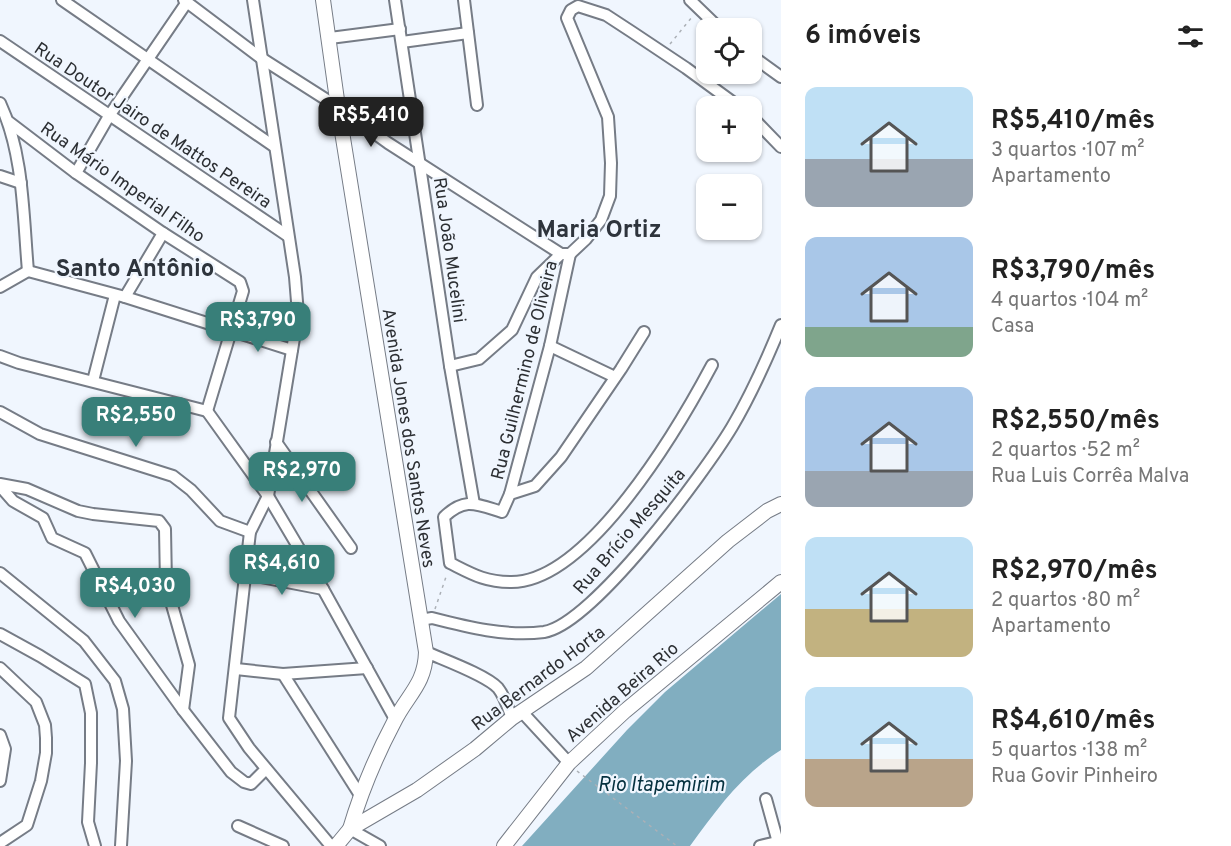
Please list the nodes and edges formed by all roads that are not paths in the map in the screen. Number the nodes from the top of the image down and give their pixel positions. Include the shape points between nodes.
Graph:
1 (62, 0) edge
2 (253, 0) edge
3 (323, 0) edge
4 (395, 0) edge
5 (464, 0) edge
6 (690, 0) edge
7 (186, 1) edge
8 (708, 18) edge
9 (400, 29) junction
10 (468, 33) junction
11 (330, 38) junction
12 (0, 41) edge
13 (402, 42) junction
14 (261, 58) junction
15 (148, 60) junction
16 (762, 63) edge
17 (781, 77) edge
18 (724, 96) edge
19 (0, 103) edge
20 (477, 105) dead end
21 (338, 107) junction
22 (109, 116) junction
23 (9, 122) junction
24 (762, 127) edge
25 (275, 147) junction
26 (781, 147) edge
27 (421, 163) junction
28 (75, 173) junction
29 (0, 176) edge
30 (21, 183) junction
31 (163, 233) junction
32 (288, 236) junction
33 (566, 254) junction
34 (28, 271) junction
35 (0, 286) edge
36 (120, 296) junction
37 (781, 325) edge
38 (232, 330) junction
39 (644, 332) dead end
40 (550, 346) junction
41 (292, 350) junction
42 (0, 357) edge
43 (712, 365) dead end
44 (450, 366) junction
45 (615, 377) junction
46 (93, 381) junction
47 (207, 411) junction
48 (0, 412) edge
49 (276, 442) junction
50 (0, 485) edge
51 (510, 494) junction
52 (268, 496) junction
53 (474, 504) junction
54 (781, 504) edge
55 (250, 532) junction
56 (351, 548) dead end
57 (0, 573) edge
58 (246, 574) junction
59 (781, 582) edge
60 (323, 589) junction
61 (426, 619) junction
62 (0, 634) edge
63 (426, 652) junction
64 (0, 668) edge
65 (367, 668) junction
66 (236, 669) junction
67 (283, 674) junction
68 (183, 710) junction
69 (517, 715) junction
70 (395, 719) junction
71 (0, 735) edge
72 (573, 767) junction
73 (266, 769) junction
74 (0, 781) edge
75 (360, 795) junction
76 (766, 799) dead end
77 (238, 826) dead end
78 (350, 829) junction
79 (0, 843) edge
80 (780, 843) edge
81 (95, 846) edge
82 (121, 846) edge
83 (283, 846) edge
84 (331, 846) edge
85 (336, 846) edge
86 (380, 846) edge
87 (504, 846) edge
88 (760, 846) edge

1 - 15 street
2 - 14 street
3 - 11 main road, Avenida Jones dos Santos Neves
4 - 9 street, Rua João Mucelini
5 - 10 street
6 - 8 street
7 - 14 street
7 - 15 street
9 - 11 street
9 - 13 street, Rua João Mucelini
10 - 13 street
10 - 20 street
11 - 21 main road, Avenida Jones dos Santos Neves
12 - 22 street, Rua Doutor Jairo de Mattos Pereira
13 - 27 street, Rua João Mucelini
14 - 21 street
14 - 25 street
15 - 22 street
15 - 25 street
16 - 17 street
18 - 33 street via 606,15 578,6 571,10 567,18 608,117 611,163 610,196 601,220 586,239
19 - 23 street
21 - 27 street
21 - 61 main road, Avenida Jones dos Santos Neves
22 - 28 street
22 - 32 street, Rua Doutor Jairo de Mattos Pereira
23 - 28 street, Rua Mário Imperial Filho
23 - 30 street
24 - 26 street
25 - 32 street
27 - 33 street
27 - 44 street, Rua João Mucelini
28 - 31 street, Rua Mário Imperial Filho
29 - 30 street
30 - 34 street
31 - 36 street
31 - 38 street, Rua Mário Imperial Filho via 242,285
32 - 41 street via 298,314
33 - 40 street, Rua Guilhermino de Oliveira
33 - 44 street via 537,277 512,330 479,359
34 - 35 street
34 - 36 street
36 - 38 street
36 - 46 street
37 - 61 street, Rua Brício Mesquita via 733,425 706,468 635,555 583,610 545,632 502,633
38 - 41 street
38 - 47 street
39 - 45 street
40 - 45 street
40 - 51 street, Rua Guilhermino de Oliveira
41 - 49 street
42 - 46 street
43 - 53 street via 683,419 632,493 557,568 512,582 479,578 450,562 444,517 455,506
44 - 53 street, Rua João Mucelini
45 - 51 street via 561,457 535,486
46 - 47 street
47 - 52 street
48 - 55 street via 40,434 173,476 220,521
49 - 52 street
49 - 56 street
50 - 68 street via 13,501 47,522 52,538 85,553 119,621
50 - 68 street via 35,492 78,511 154,519 162,524 166,584 189,665
51 - 53 street via 502,512
52 - 55 street
52 - 60 street
54 - 69 main road, Rua Bernardo Horta via 728,541 586,668
55 - 58 street
57 - 82 street via 84,640 115,681 123,709 126,761
58 - 60 street
58 - 66 street
59 - 72 main road, Avenida Beira Rio via 625,711
60 - 65 street
61 - 63 main road, Avenida Jones dos Santos Neves
62 - 81 street via 84,684 91,713 88,822
63 - 69 street via 497,687
63 - 70 main road, Avenida Jones dos Santos Neves via 424,673
64 - 79 street via 36,702 45,725 46,753 42,781 27,825
65 - 67 street
65 - 70 street
66 - 67 street
66 - 73 street via 229,718
67 - 75 street
68 - 73 street via 231,772 244,782 255,782
69 - 72 street
69 - 78 main road, Rua Bernardo Horta via 417,790
70 - 75 main road, Avenida Jones dos Santos Neves
71 - 74 street via 5,749
72 - 87 main road, Avenida Beira Rio via 560,772
73 - 84 street
75 - 78 main road, Avenida Jones dos Santos Neves
76 - 80 street
77 - 83 street
78 - 85 main road, Rua Bernardo Horta
78 - 86 street
80 - 88 street

